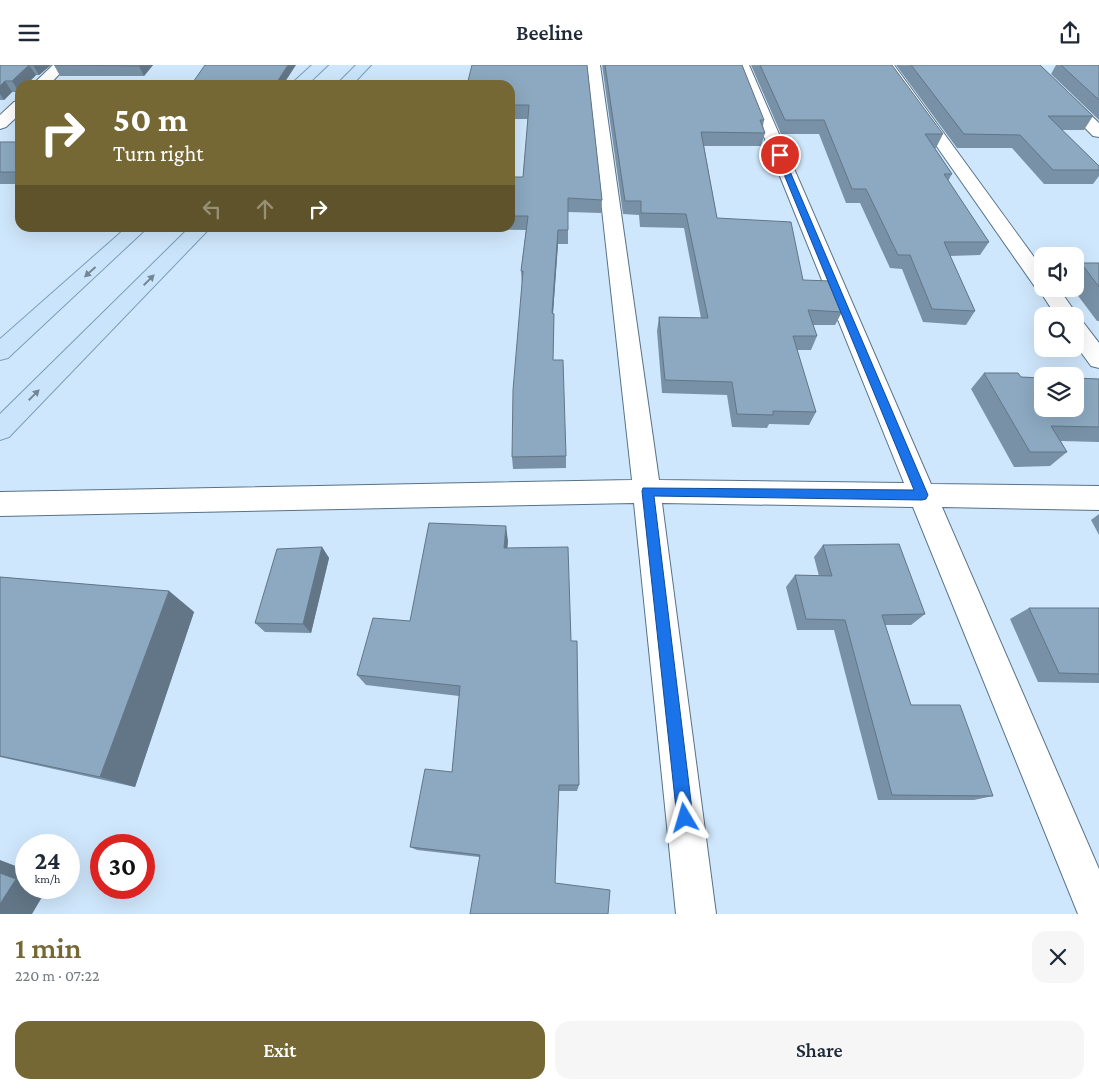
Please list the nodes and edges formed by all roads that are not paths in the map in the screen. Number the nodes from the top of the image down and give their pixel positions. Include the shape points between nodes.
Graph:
1 (61, 65) edge
2 (321, 65) edge
3 (364, 65) edge
4 (593, 65) edge
5 (742, 65) edge
6 (887, 65) edge
7 (1030, 65) edge
8 (45, 80) edge
9 (304, 80) edge
10 (349, 80) edge
11 (15, 110) edge
12 (0, 124) edge
13 (0, 129) edge
14 (15, 129) edge
15 (1099, 132) edge
16 (133, 232) edge
17 (197, 232) edge
18 (1034, 271) edge
19 (1084, 339) edge
20 (0, 352) edge
21 (1099, 360) edge
22 (0, 430) edge
23 (647, 491) junction
24 (922, 495) junction
25 (1099, 498) edge
26 (0, 504) edge
27 (696, 914) edge
28 (1098, 914) edge

1 - 8 street
2 - 9 main road
3 - 10 main road
4 - 23 street
5 - 24 street
6 - 18 street
7 - 15 street
11 - 12 street
13 - 14 street
16 -> 20 main road
22 -> 17 main road
19 - 21 street
23 - 24 street
23 - 26 street
23 - 27 street
24 - 25 street
24 - 28 street

